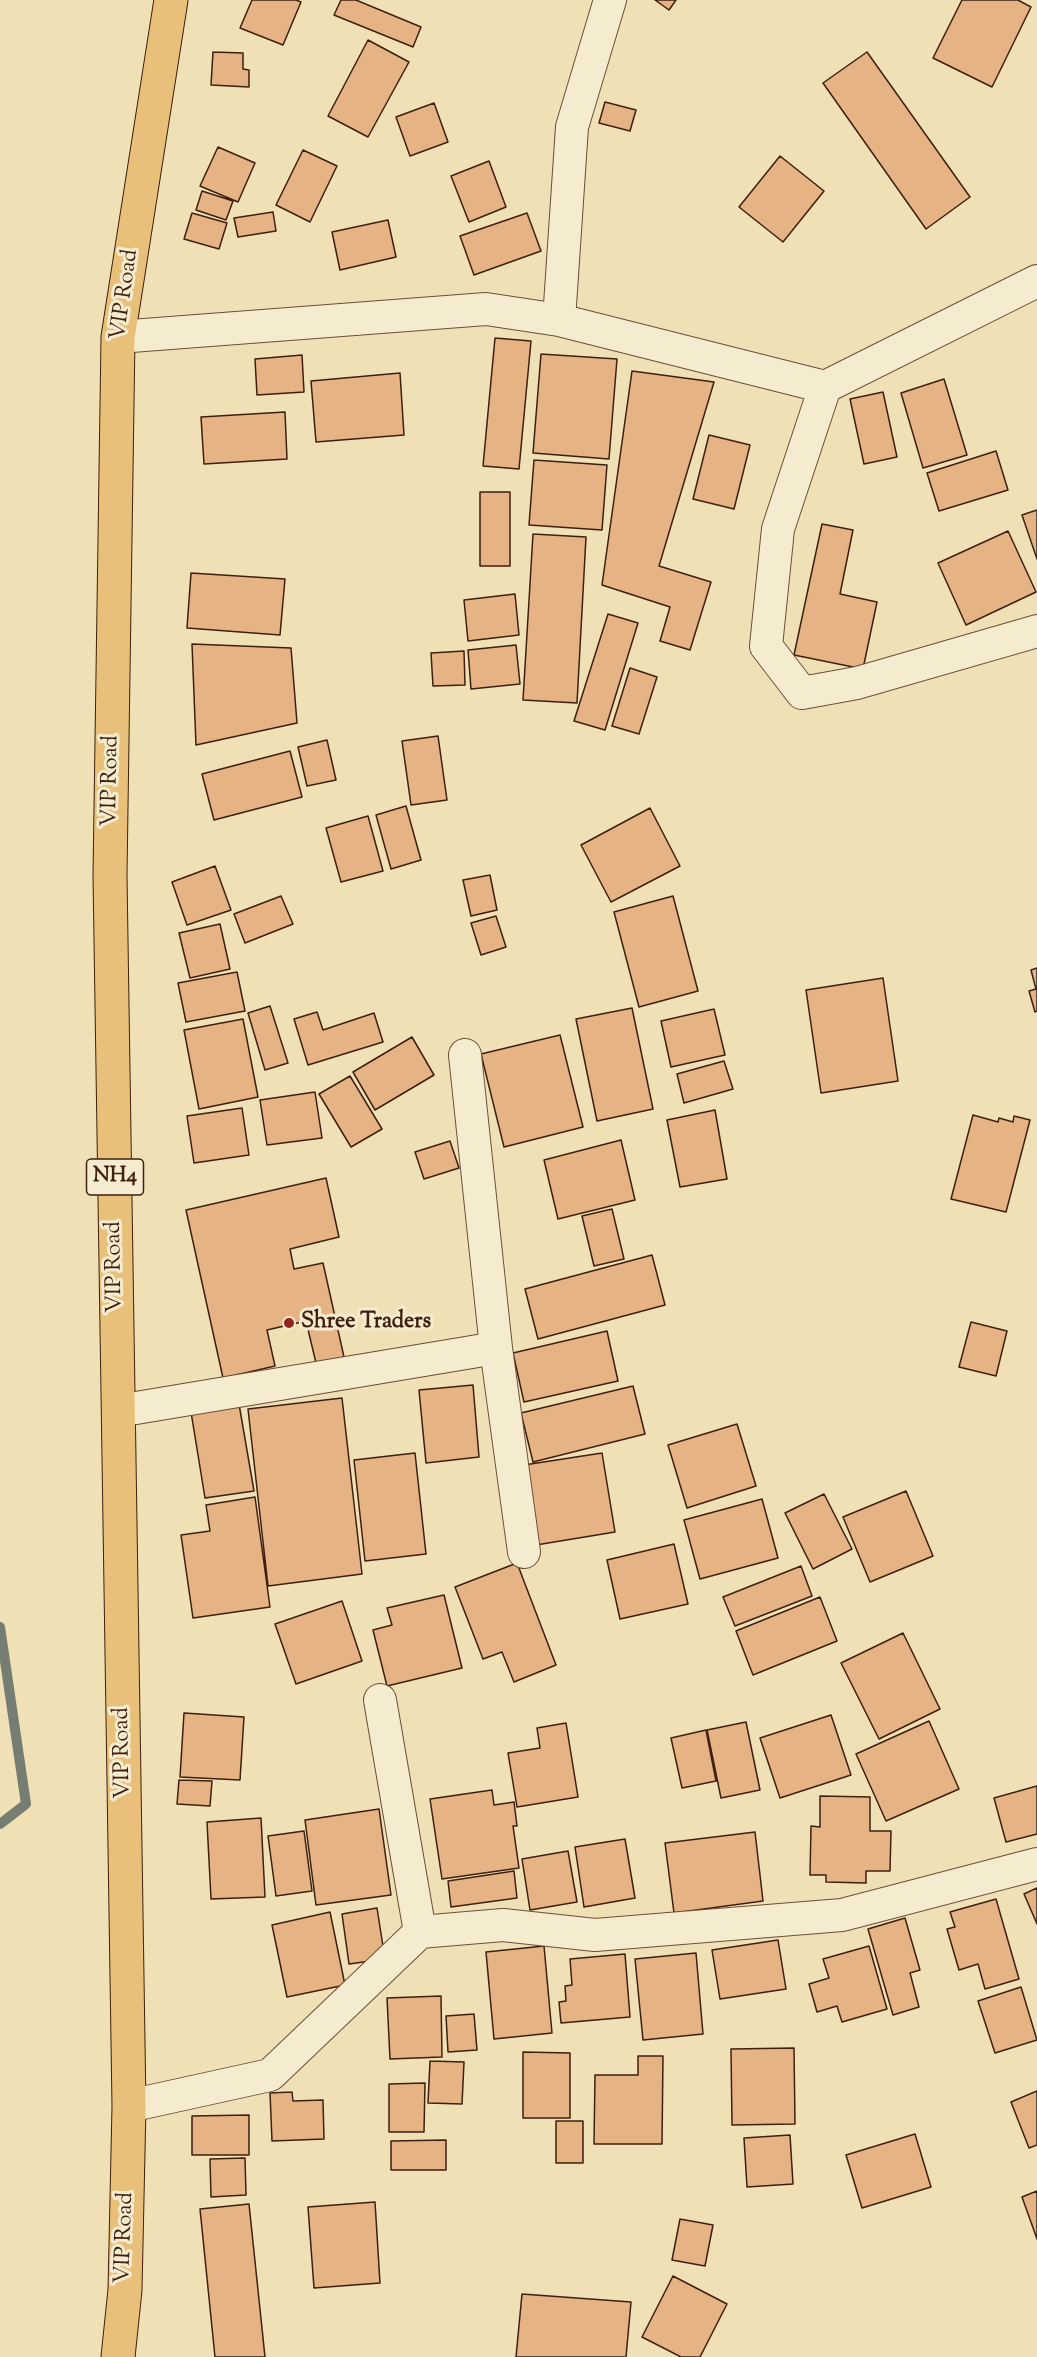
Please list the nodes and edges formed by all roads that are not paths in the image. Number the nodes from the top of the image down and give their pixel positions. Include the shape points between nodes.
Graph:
1 (171, 0) edge
2 (610, 0) edge
3 (1037, 281) edge
4 (559, 320) junction
5 (118, 337) junction
6 (825, 387) junction
7 (1037, 631) edge
8 (465, 1055) dead end
9 (496, 1348) junction
10 (118, 1411) junction
11 (524, 1552) dead end
12 (380, 1700) dead end
13 (1037, 1864) edge
14 (420, 1932) junction
15 (129, 2106) junction
16 (118, 2357) edge

1 - 5 highway, VIP Road / NH4
2 - 4 street via 572,127
3 - 6 street
4 - 5 street via 486,309
4 - 6 street
5 - 10 highway, VIP Road / NH4 via 110,875
6 - 7 street via 778,529 766,646 802,693 857,683
8 - 9 street
9 - 10 street
9 - 11 street
10 - 15 highway, VIP Road / NH4
12 - 14 street
13 - 14 street via 842,1915 595,1935 502,1925
14 - 15 street via 270,2075
15 - 16 highway, VIP Road / NH4 via 125,2290

